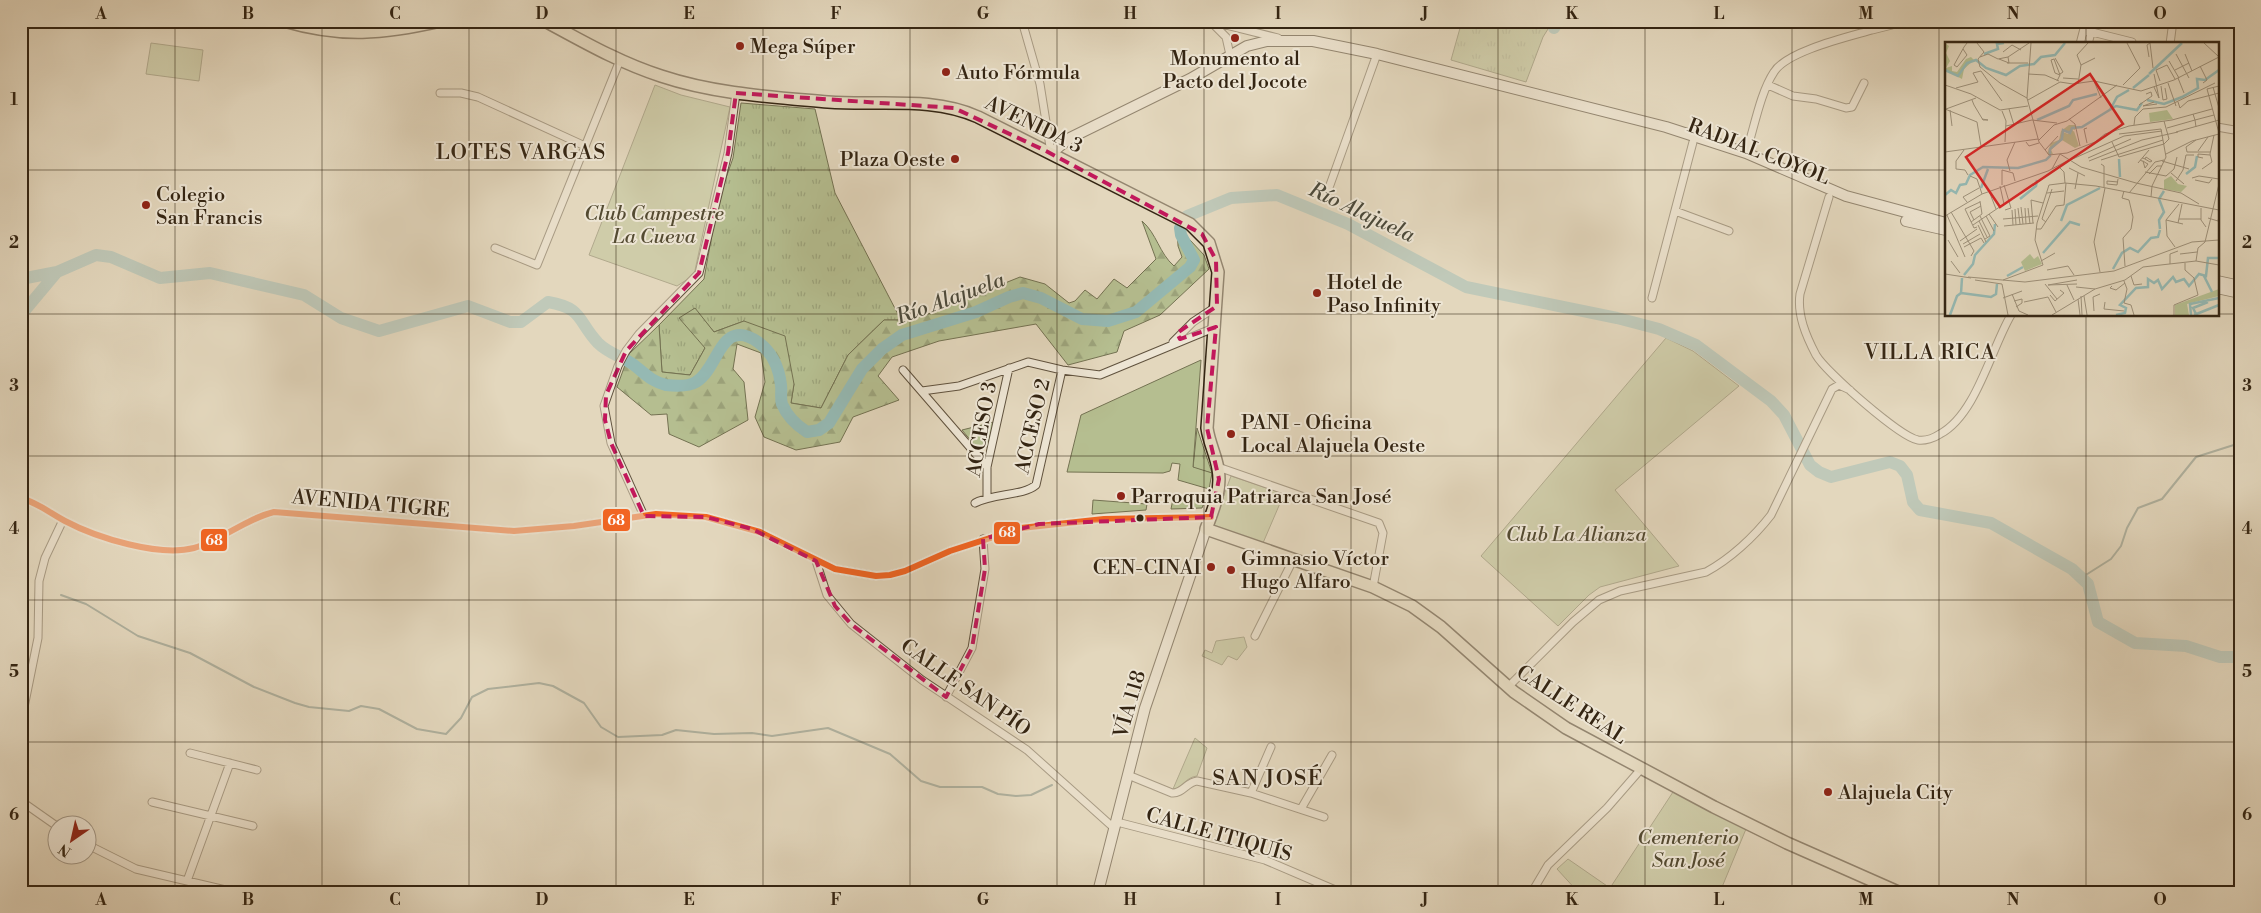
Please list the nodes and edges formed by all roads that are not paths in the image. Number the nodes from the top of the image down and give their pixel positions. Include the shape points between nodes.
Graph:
1 (284, 21) edge
2 (440, 21) edge
3 (545, 21) edge
4 (1022, 21) edge
5 (1210, 21) edge
6 (1872, 21) edge
7 (2086, 21) edge
8 (2094, 21) edge
9 (2173, 21) edge
10 (1892, 25) dead end
11 (1872, 30) junction
12 (2084, 30) junction
13 (2092, 32) junction
14 (1272, 36) junction
15 (1286, 39) junction
16 (2081, 42) edge
17 (2089, 42) edge
18 (2132, 42) dead end
19 (2170, 42) edge
20 (1347, 47) junction
21 (1242, 48) junction
22 (1377, 54) junction
23 (1230, 55) junction
24 (620, 60) junction
25 (1864, 83) dead end
26 (1768, 85) junction
27 (440, 93) dead end
28 (736, 93) junction
29 (2218, 127) edge
30 (2240, 131) edge
31 (1694, 138) junction
32 (585, 146) junction
33 (1051, 153) junction
34 (1745, 156) junction
35 (1756, 164) junction
36 (1786, 171) junction
37 (1792, 181) junction
38 (1808, 181) junction
39 (1326, 196) dead end
40 (1830, 197) junction
41 (1857, 200) junction
42 (1675, 211) junction
43 (1935, 222) edge
44 (1729, 231) dead end
45 (495, 248) dead end
46 (2218, 283) edge
47 (2218, 288) edge
48 (2240, 288) edge
49 (2240, 294) edge
50 (1652, 298) dead end
51 (1217, 306) junction
52 (2011, 316) edge
53 (1216, 327) junction
54 (1169, 346) junction
55 (1009, 368) junction
56 (1827, 368) junction
57 (903, 370) dead end
58 (1062, 370) junction
59 (1850, 390) junction
60 (922, 391) junction
61 (1830, 392) junction
62 (987, 467) junction
63 (1218, 467) junction
64 (987, 497) junction
65 (21, 498) edge
66 (975, 503) dead end
67 (644, 516) junction
68 (1210, 517) junction
69 (63, 520) junction
70 (1206, 529) junction
71 (983, 539) junction
72 (1293, 560) junction
73 (816, 561) junction
74 (1373, 587) junction
75 (1255, 636) dead end
76 (1508, 687) junction
77 (946, 697) junction
78 (21, 722) edge
79 (1271, 747) dead end
80 (190, 753) dead end
81 (1332, 754) dead end
82 (230, 764) junction
83 (1641, 769) junction
84 (257, 770) dead end
85 (1128, 775) junction
86 (1251, 793) junction
87 (21, 801) edge
88 (152, 802) dead end
89 (1301, 809) junction
90 (211, 817) junction
91 (1324, 817) dead end
92 (48, 820) edge
93 (1116, 825) junction
94 (253, 826) dead end
95 (98, 850) edge
96 (187, 880) junction
97 (232, 891) edge
98 (1098, 892) edge
99 (1340, 892) edge
100 (1532, 892) edge
101 (1898, 892) edge

1 - 2 main road via 320,31 354,34 390,32
3 - 24 main road, AVENIDA 3
4 - 33 street via 1040,84
5 - 14 street
5 - 23 street via 1226,37
6 - 11 street
7 - 12 street
8 - 13 street
9 - 19 street
10 - 11 street
11 - 26 street via 1816,47 1787,61 1775,70
12 - 13 street
12 - 16 street
13 - 17 street
13 - 18 street
14 - 15 street
14 - 20 street, RADIAL COYOL via 1326,41
14 - 21 street, RADIAL COYOL via 1250,42
15 - 20 street, RADIAL COYOL
15 - 21 street, RADIAL COYOL via 1267,40
20 - 22 street, RADIAL COYOL
21 - 23 street, RADIAL COYOL
22 - 31 street, RADIAL COYOL
22 - 39 street
23 - 33 street, RADIAL COYOL via 1190,79 1070,138
24 - 28 main road, AVENIDA 3 via 662,77
24 - 32 street
25 - 26 street via 1852,107 1846,108 1793,96
26 - 34 street
27 - 32 street via 478,97
28 - 33 main road, AVENIDA 3 via 954,108
28 - 67 street via 728,153 699,273 626,351 606,395 604,406 611,443
29 - 30 street
31 - 34 street, RADIAL COYOL
31 - 42 street
32 - 45 street via 537,265
33 - 51 main road, AVENIDA 3 via 1185,221 1202,234 1214,254 1218,272
34 - 35 street, RADIAL COYOL
34 - 36 street, RADIAL COYOL
35 - 36 street via 1786,176
35 - 37 street, RADIAL COYOL
36 - 38 street, RADIAL COYOL
37 - 38 street via 1792,176
37 - 40 street, RADIAL COYOL
38 - 41 street, RADIAL COYOL
40 - 41 street
40 - 43 street, RADIAL COYOL
40 - 56 street via 1798,308 1817,356
41 - 43 street, RADIAL COYOL
42 - 44 street
42 - 50 street
46 - 48 street
47 - 49 street
51 - 53 main road, AVENIDA 3
51 - 54 street via 1193,322
52 - 59 street via 1960,417 1940,434 1917,440
53 - 54 street
53 - 63 main road, AVENIDA 3 via 1207,428
54 - 58 street via 1100,375
55 - 58 street via 1028,362
55 - 60 street via 959,386
55 - 62 street, ACCESO 3
56 - 59 street
56 - 61 street
57 - 60 street
58 - 64 street, ACCESO 2 via 1036,485 1027,490
59 - 61 street via 1838,384
60 - 62 street
61 - 76 street via 1771,515 1761,528 1706,572 1620,591 1599,600
62 - 64 street, ACCESO 3
63 - 68 main road, AVENIDA 3 via 1218,489
63 - 74 street via 1376,521 1383,532
64 - 66 street, ACCESO 2
65 - 69 street, AVENIDA TIGRE
67 - 69 street, AVENIDA TIGRE via 514,531 274,512 259,516 200,546 171,550 128,543
67 - 73 street, AVENIDA TIGRE via 679,514 730,522 760,532
68 - 70 main road, AVENIDA 3
68 - 71 street, AVENIDA TIGRE via 1039,524
69 - 78 street via 45,558 39,581 38,638
70 - 72 main road, CALLE REAL
70 - 85 street, VÍA 118 via 1163,650
71 - 73 street, AVENIDA TIGRE via 890,576 847,572
71 - 77 street via 985,569 972,648
72 - 74 main road, CALLE REAL
72 - 75 street
73 - 77 street, CALLE SAN PÍO via 827,595 842,615
74 - 76 main road, CALLE REAL via 1412,606 1441,627
76 - 83 main road, CALLE REAL via 1566,728
77 - 93 street, CALLE SAN PÍO via 1027,750
79 - 86 street
80 - 82 street
81 - 89 street
82 - 84 street
82 - 90 street
83 - 100 street via 1607,808 1548,865
83 - 101 main road, CALLE REAL via 1787,843
85 - 86 street via 1172,794 1197,781
85 - 93 street, VÍA 118
86 - 89 street
87 - 92 street
88 - 90 street
89 - 91 street
90 - 94 street
90 - 96 street
93 - 98 street, VÍA 118
93 - 99 street, CALLE ITIQUÍS via 1265,860
95 - 96 street via 136,869
96 - 97 street

